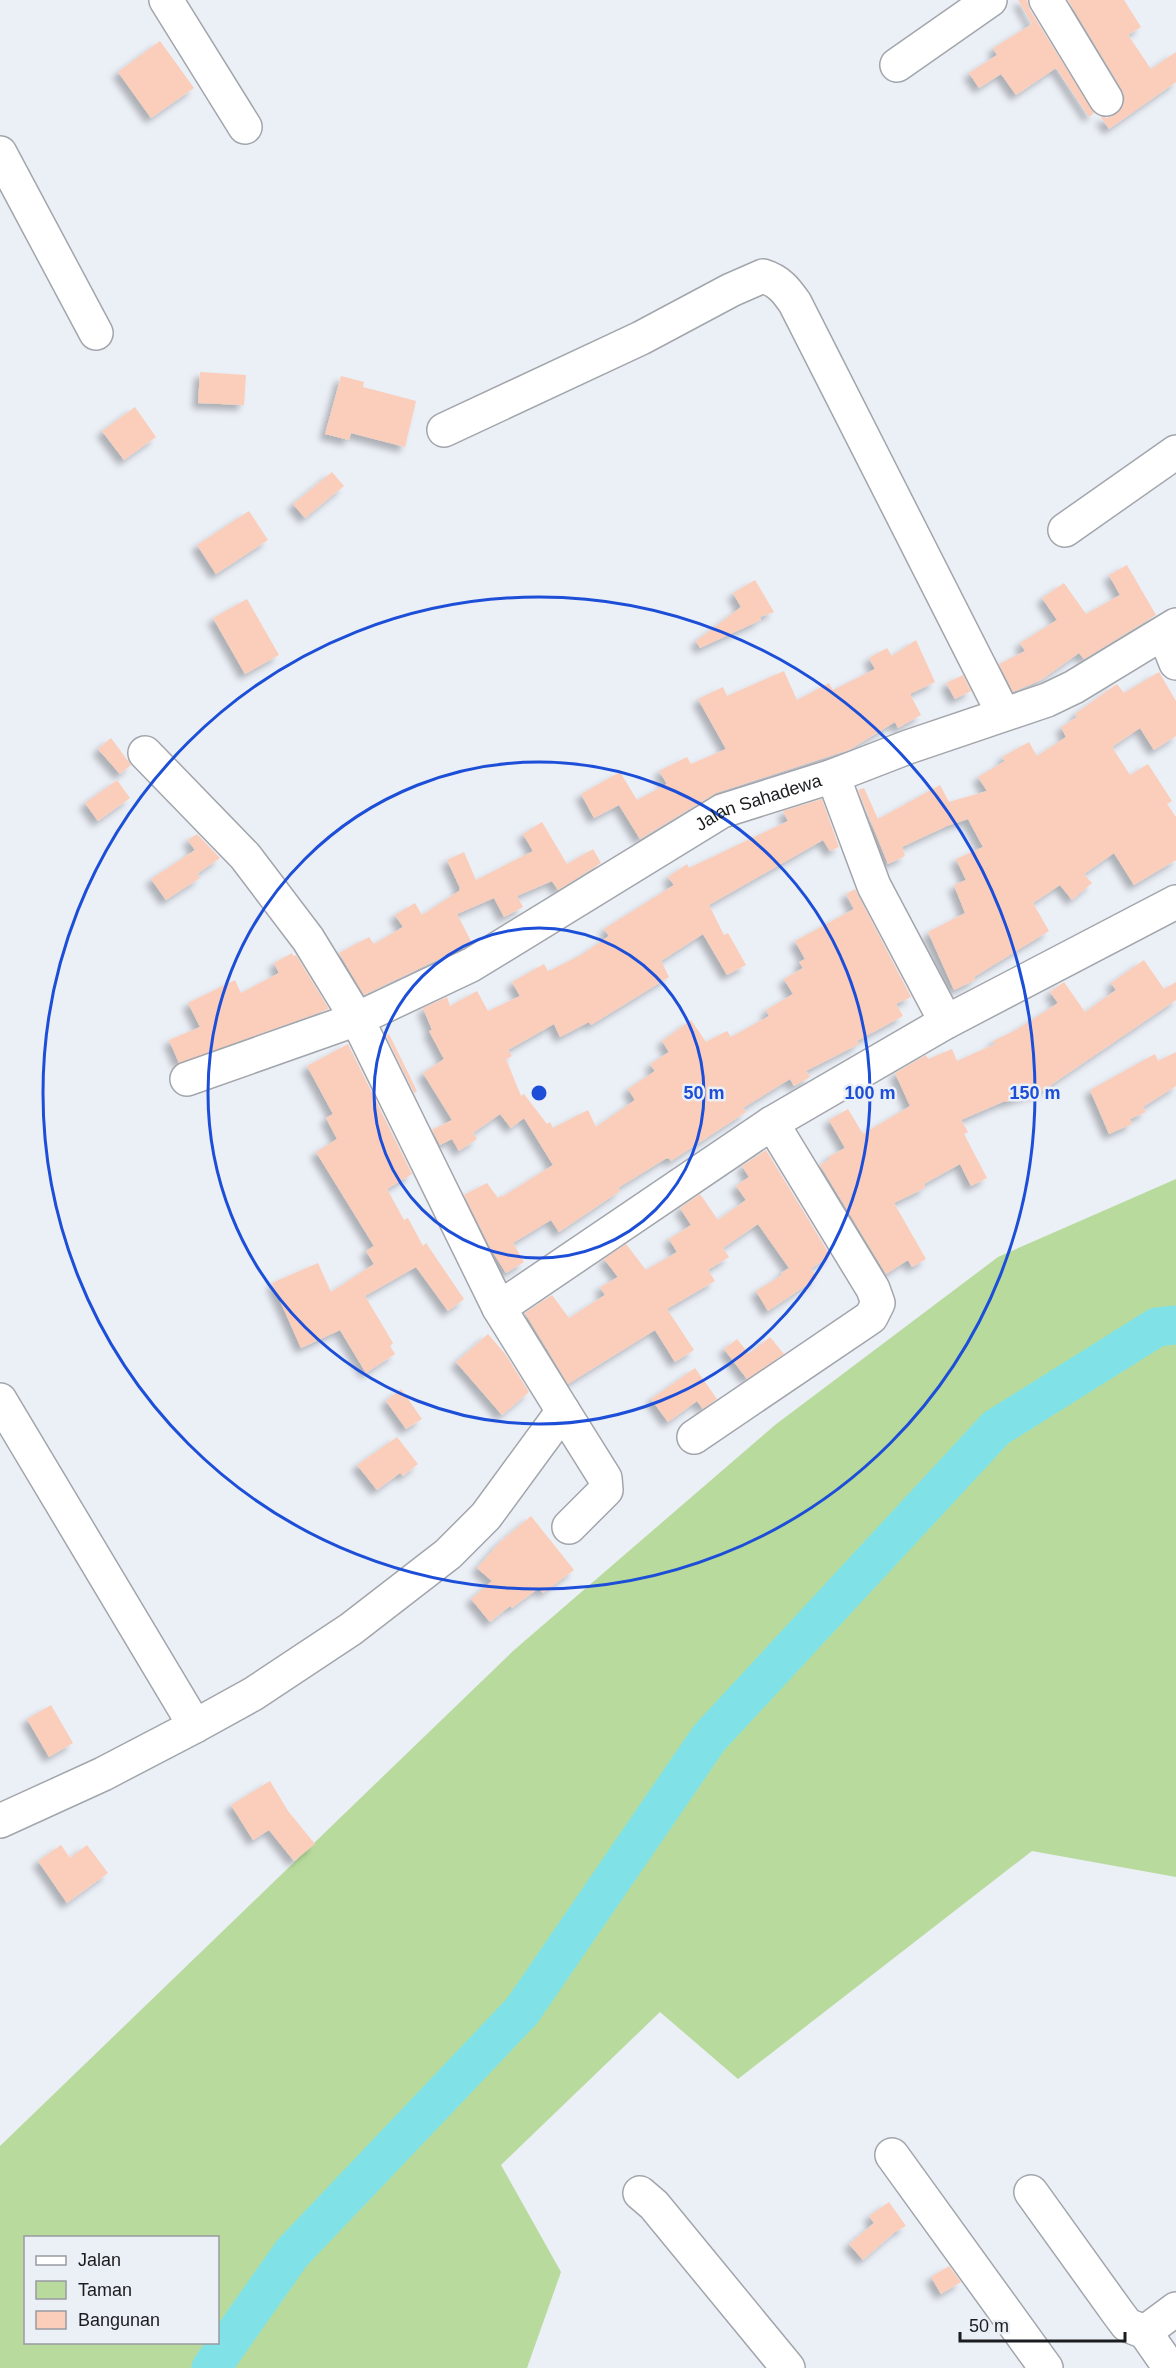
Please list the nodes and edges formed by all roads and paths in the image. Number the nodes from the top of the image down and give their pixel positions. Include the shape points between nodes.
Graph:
1 (166, 0) edge
2 (990, 0) edge
3 (1046, 0) edge
4 (897, 65) dead end
5 (1106, 99) dead end
6 (245, 127) dead end
7 (0, 153) edge
8 (96, 333) dead end
9 (444, 430) dead end
10 (1176, 452) edge
11 (1065, 530) dead end
12 (1170, 629) edge
13 (1176, 663) edge
14 (1003, 713) junction
15 (145, 753) dead end
16 (833, 776) junction
17 (1176, 902) edge
18 (357, 1019) junction
19 (946, 1022) junction
20 (187, 1079) dead end
21 (772, 1123) junction
22 (499, 1308) junction
23 (0, 1400) edge
24 (563, 1412) junction
25 (694, 1437) dead end
26 (569, 1527) dead end
27 (195, 1726) junction
28 (0, 1821) edge
29 (892, 2155) dead end
30 (1031, 2192) dead end
31 (640, 2193) dead end
32 (1176, 2308) edge
33 (1145, 2332) junction
34 (788, 2368) edge
35 (1046, 2368) edge
36 (1170, 2368) edge

1 - 6 street
2 - 4 street
3 - 5 street
7 - 8 street
9 - 14 street via 641,338 731,290 763,276 774,279 795,303
10 - 11 street
12 - 13 street
12 - 14 street, Jalan Sahadewa via 1074,687
14 - 16 street, Jalan Sahadewa
15 - 18 street via 245,856 308,939
16 - 18 street, Jalan Sahadewa via 722,811 471,965
16 - 19 street via 874,886
17 - 19 street
18 - 20 street, Jalan Sahadewa
18 - 22 street
19 - 21 street
21 - 22 street
21 - 25 street via 878,1303 871,1317
22 - 24 street
23 - 27 street
24 - 26 street via 607,1485
24 - 27 street via 486,1516 448,1554 351,1629 254,1694
27 - 28 street
29 - 35 street
30 - 33 street via 1118,2313 1128,2325
31 - 34 street
32 - 33 street
33 - 36 street

